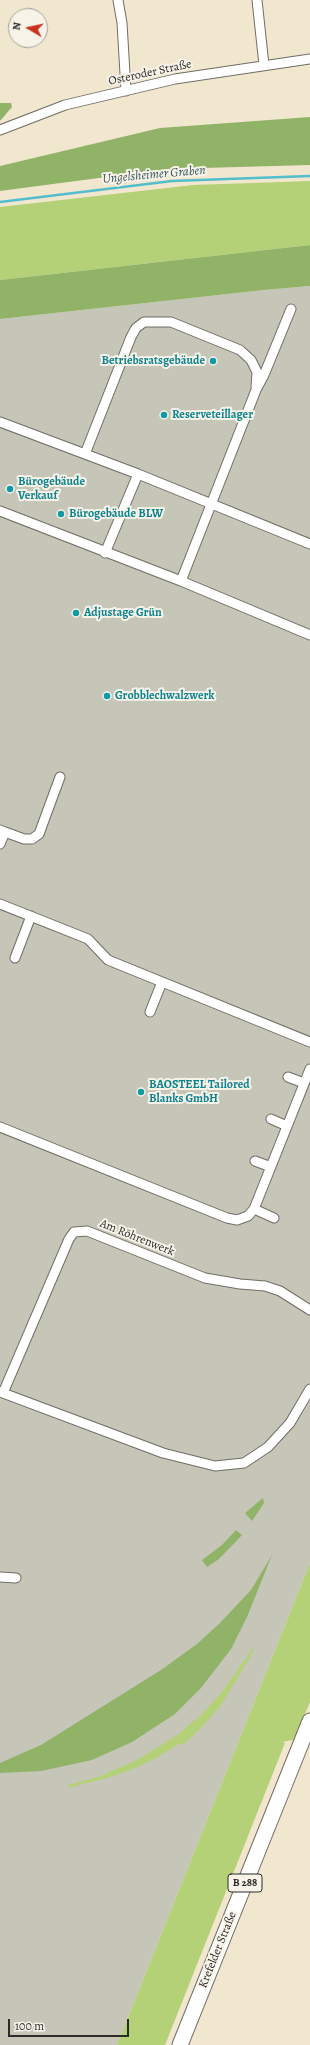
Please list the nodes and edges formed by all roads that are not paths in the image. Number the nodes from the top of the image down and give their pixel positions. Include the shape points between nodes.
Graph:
1 (118, 0) edge
2 (257, 0) edge
3 (310, 59) edge
4 (264, 65) junction
5 (126, 91) junction
6 (0, 130) edge
7 (291, 309) dead end
8 (256, 390) junction
9 (0, 422) edge
10 (86, 454) junction
11 (138, 474) junction
12 (212, 504) junction
13 (0, 512) edge
14 (310, 544) edge
15 (105, 553) junction
16 (181, 581) junction
17 (310, 635) edge
18 (60, 777) dead end
19 (2, 831) edge
20 (0, 844) edge
21 (0, 904) edge
22 (30, 916) junction
23 (15, 958) dead end
24 (162, 982) junction
25 (150, 1012) dead end
26 (310, 1042) edge
27 (310, 1069) edge
28 (288, 1077) dead end
29 (304, 1083) junction
30 (271, 1119) dead end
31 (287, 1126) junction
32 (0, 1127) edge
33 (255, 1161) dead end
34 (271, 1167) junction
35 (254, 1209) junction
36 (274, 1218) dead end
37 (310, 1310) edge
38 (310, 1389) edge
39 (2, 1392) edge
40 (0, 1577) edge
41 (16, 1578) dead end
42 (310, 1721) edge
43 (310, 1744) edge
44 (180, 2045) edge
45 (189, 2045) edge

1 - 5 street
2 - 4 street
3 - 4 street, Osteroder Straße
4 - 5 street, Osteroder Straße via 176,79
5 - 6 street, Osteroder Straße via 65,106
7 - 8 street
8 - 10 street via 257,372 251,360 240,350 171,322 144,322 136,328 131,337
8 - 12 street
9 - 10 street
10 - 11 street
11 - 12 street
11 - 15 street
12 - 14 street
12 - 16 street
13 - 15 street
15 - 16 street
16 - 17 street
18 - 19 street via 39,834 32,839 24,839
19 - 20 street
21 - 22 street
22 - 23 street
22 - 24 street via 88,940 108,960
24 - 25 street
24 - 26 street
27 - 29 street
28 - 29 street
29 - 31 street
30 - 31 street
31 - 34 street
32 - 35 street via 227,1218 237,1220 248,1216
33 - 34 street
34 - 35 street
35 - 36 street
37 - 39 street, Am Röhrenwerk via 265,1286 234,1284 205,1278 87,1231 74,1232
38 - 39 street, Am Röhrenwerk via 290,1423 268,1447 244,1463 215,1466 163,1453
40 - 41 street
42 - 44 main road, Krefelder Straße / B 288
43 - 45 main road, Krefelder Straße / B 288

